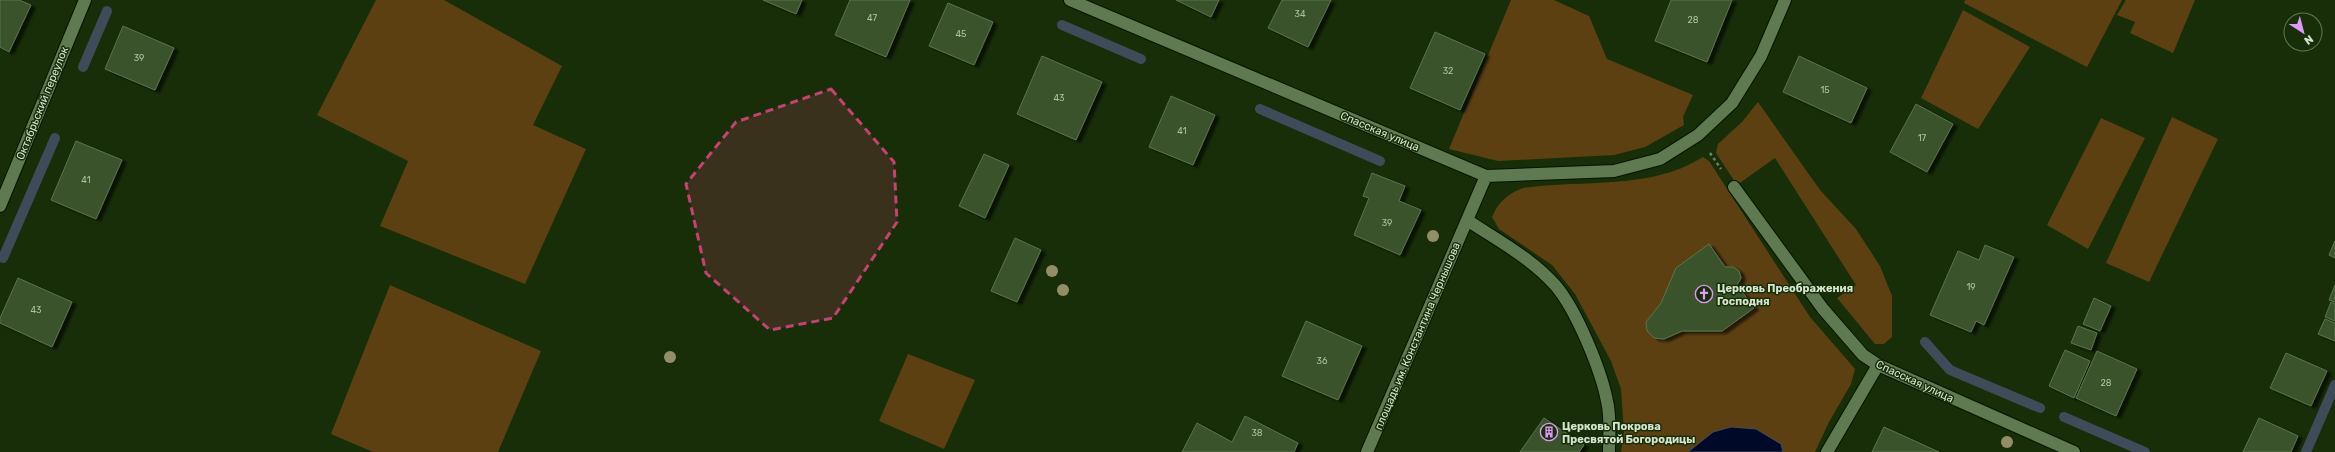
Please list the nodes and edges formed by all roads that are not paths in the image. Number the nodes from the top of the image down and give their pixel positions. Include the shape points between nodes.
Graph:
1 (85, 0) edge
2 (1070, 0) edge
3 (1785, 0) edge
4 (1486, 176) junction
5 (1734, 187) road end
6 (0, 206) edge
7 (1467, 220) junction
8 (1878, 365) junction
9 (1367, 452) edge
10 (1609, 452) edge
11 (1827, 452) edge
12 (2074, 452) edge

1 - 6 street, Октябрьский переулок
2 - 4 street, Спасская улица
3 - 4 street, Спасская улица via 1761,56 1732,103 1698,135 1660,159 1614,171
4 - 7 street, площадь им. Константина Чернышова
5 - 8 street, Спасская улица via 1823,308 1864,355
7 - 9 street, площадь им. Константина Чернышова
7 - 10 street via 1535,266 1556,286 1586,343 1607,400
8 - 11 street
8 - 12 street, Спасская улица

